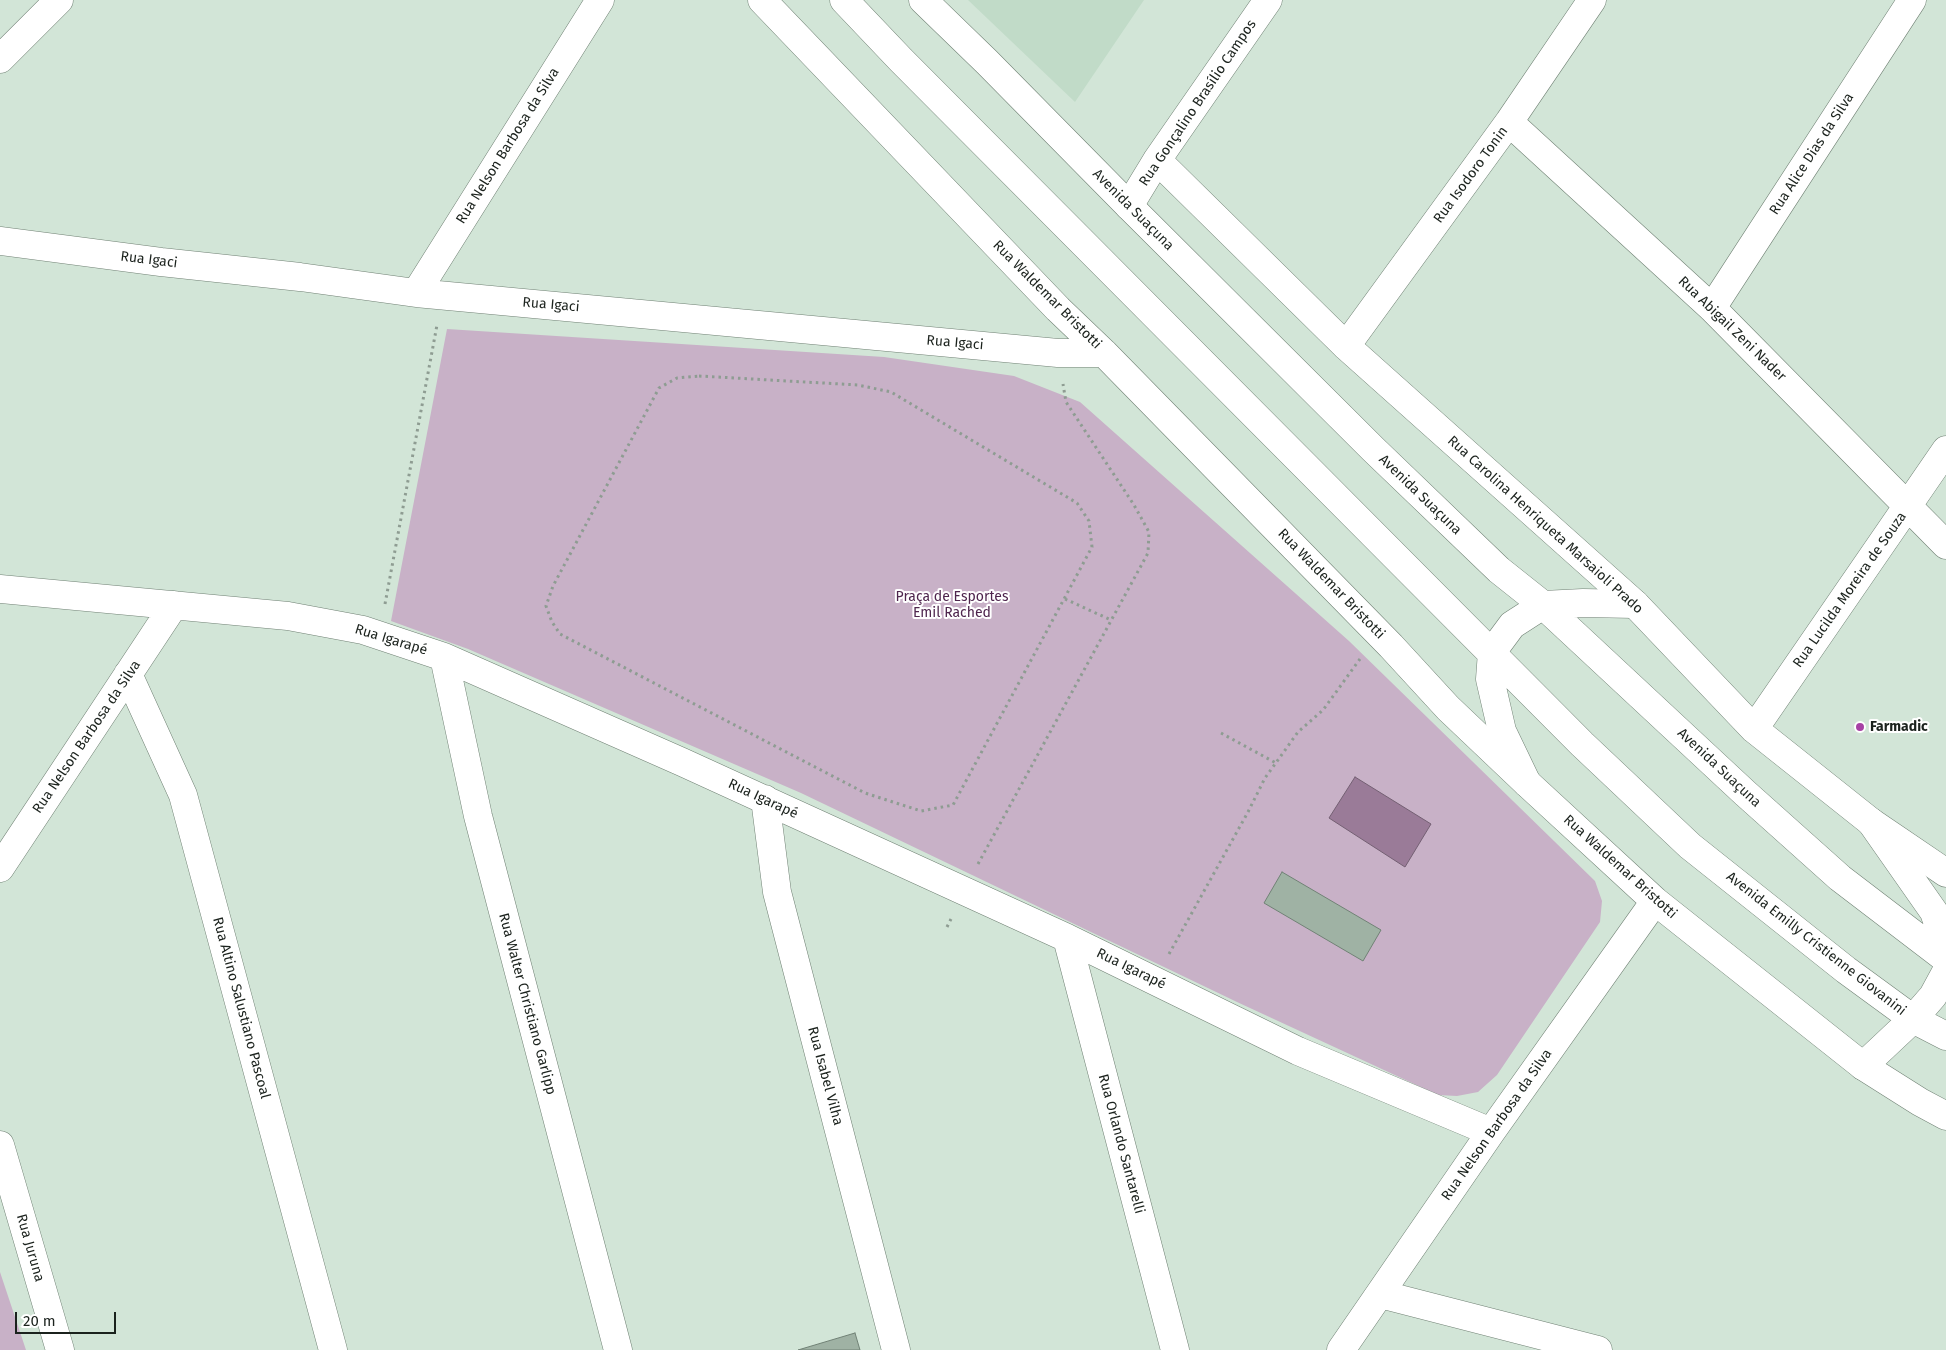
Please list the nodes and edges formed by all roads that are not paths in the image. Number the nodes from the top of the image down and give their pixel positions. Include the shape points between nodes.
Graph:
1 (59, 0) edge
2 (600, 0) edge
3 (762, 0) edge
4 (844, 0) edge
5 (923, 0) edge
6 (1268, 0) edge
7 (1592, 0) edge
8 (1912, 0) edge
9 (0, 59) edge
10 (1509, 122) junction
11 (1157, 160) junction
12 (1129, 206) junction
13 (0, 241) edge
14 (429, 294) junction
15 (1712, 308) junction
16 (1346, 346) junction
17 (1104, 353) junction
18 (1946, 450) edge
19 (1908, 506) junction
20 (1946, 545) edge
21 (0, 589) edge
22 (1635, 604) junction
23 (1543, 605) junction
24 (174, 606) junction
25 (1492, 652) junction
26 (444, 657) junction
27 (128, 674) junction
28 (1754, 729) junction
29 (1527, 783) junction
30 (765, 799) junction
31 (1871, 822) junction
32 (0, 868) edge
33 (1946, 873) edge
34 (1655, 901) junction
35 (1067, 938) junction
36 (1946, 947) edge
37 (1946, 958) edge
38 (1946, 972) edge
39 (1914, 1019) junction
40 (1946, 1036) edge
41 (1863, 1066) junction
42 (1946, 1116) edge
43 (1491, 1132) junction
44 (0, 1145) edge
45 (1380, 1294) junction
46 (60, 1350) edge
47 (334, 1350) edge
48 (618, 1350) edge
49 (896, 1350) edge
50 (1175, 1350) edge
51 (1342, 1350) edge
52 (1598, 1350) edge

1 - 9 street
2 - 14 street, Rua Nelson Barbosa da Silva
3 - 17 street, Rua Waldemar Bristotti
4 - 25 street via 1362,525
5 - 12 street, Avenida Suaçuna
6 - 11 street, Rua Gonçalino Brasílio Campos
7 - 10 street, Rua Isodoro Tonin
8 - 15 street, Rua Alice Dias da Silva
10 - 15 street, Rua Abigail Zeni Nader
10 - 16 street, Rua Isodoro Tonin
11 - 12 street, Rua Gonçalino Brasílio Campos
11 - 16 street, Rua Carolina Henriqueta Marsaioli Prado
12 - 23 street, Avenida Suaçuna via 1373,449 1499,570
13 - 14 street, Rua Igaci
14 - 17 street, Rua Igaci via 1058,353
15 - 19 street, Rua Abigail Zeni Nader
16 - 22 street, Rua Carolina Henriqueta Marsaioli Prado
17 - 29 street, Rua Waldemar Bristotti via 1379,633 1448,708
18 - 19 street, Rua Lucilda Moreira de Souza
19 - 20 street, Rua Abigail Zeni Nader
19 - 28 street, Rua Lucilda Moreira de Souza
21 - 24 street, Rua Igarapé
22 - 23 street
22 - 28 street, Rua Carolina Henriqueta Marsaioli Prado
23 - 25 street via 1512,625
23 - 37 street, Avenida Suaçuna via 1840,878
24 - 26 street, Rua Igarapé via 288,616 363,630
24 - 27 street, Rua Nelson Barbosa da Silva
25 - 29 street via 1490,679 1502,731
25 - 39 street, Avenida Emilly Cristienne Giovanini via 1582,744 1690,846 1846,970
26 - 30 street, Rua Igarapé
26 - 48 street, Rua Walter Christiano Garlipp via 478,816
27 - 32 street, Rua Nelson Barbosa da Silva
27 - 47 street, Rua Altino Salustiano Pascoal via 183,796
28 - 31 street, Rua Carolina Henriqueta Marsaioli Prado
29 - 34 street, Rua Waldemar Bristotti
30 - 35 street, Rua Igarapé
30 - 49 street, Rua Isabel Vilha via 778,892
31 - 33 street, Rua Carolina Henriqueta Marsaioli Prado
31 - 36 street via 1934,912
34 - 41 street, Rua Waldemar Bristotti
34 - 43 street, Rua Nelson Barbosa da Silva
35 - 43 street, Rua Igarapé via 1298,1051
35 - 50 street, Rua Orlando Santarelli
38 - 39 street via 1933,996
39 - 40 street, Avenida Emilly Cristienne Giovanini
39 - 41 street
41 - 42 street, Rua Waldemar Bristotti
43 - 45 street, Rua Nelson Barbosa da Silva
44 - 46 street, Rua Juruna
45 - 51 street, Rua Nelson Barbosa da Silva
45 - 52 street

